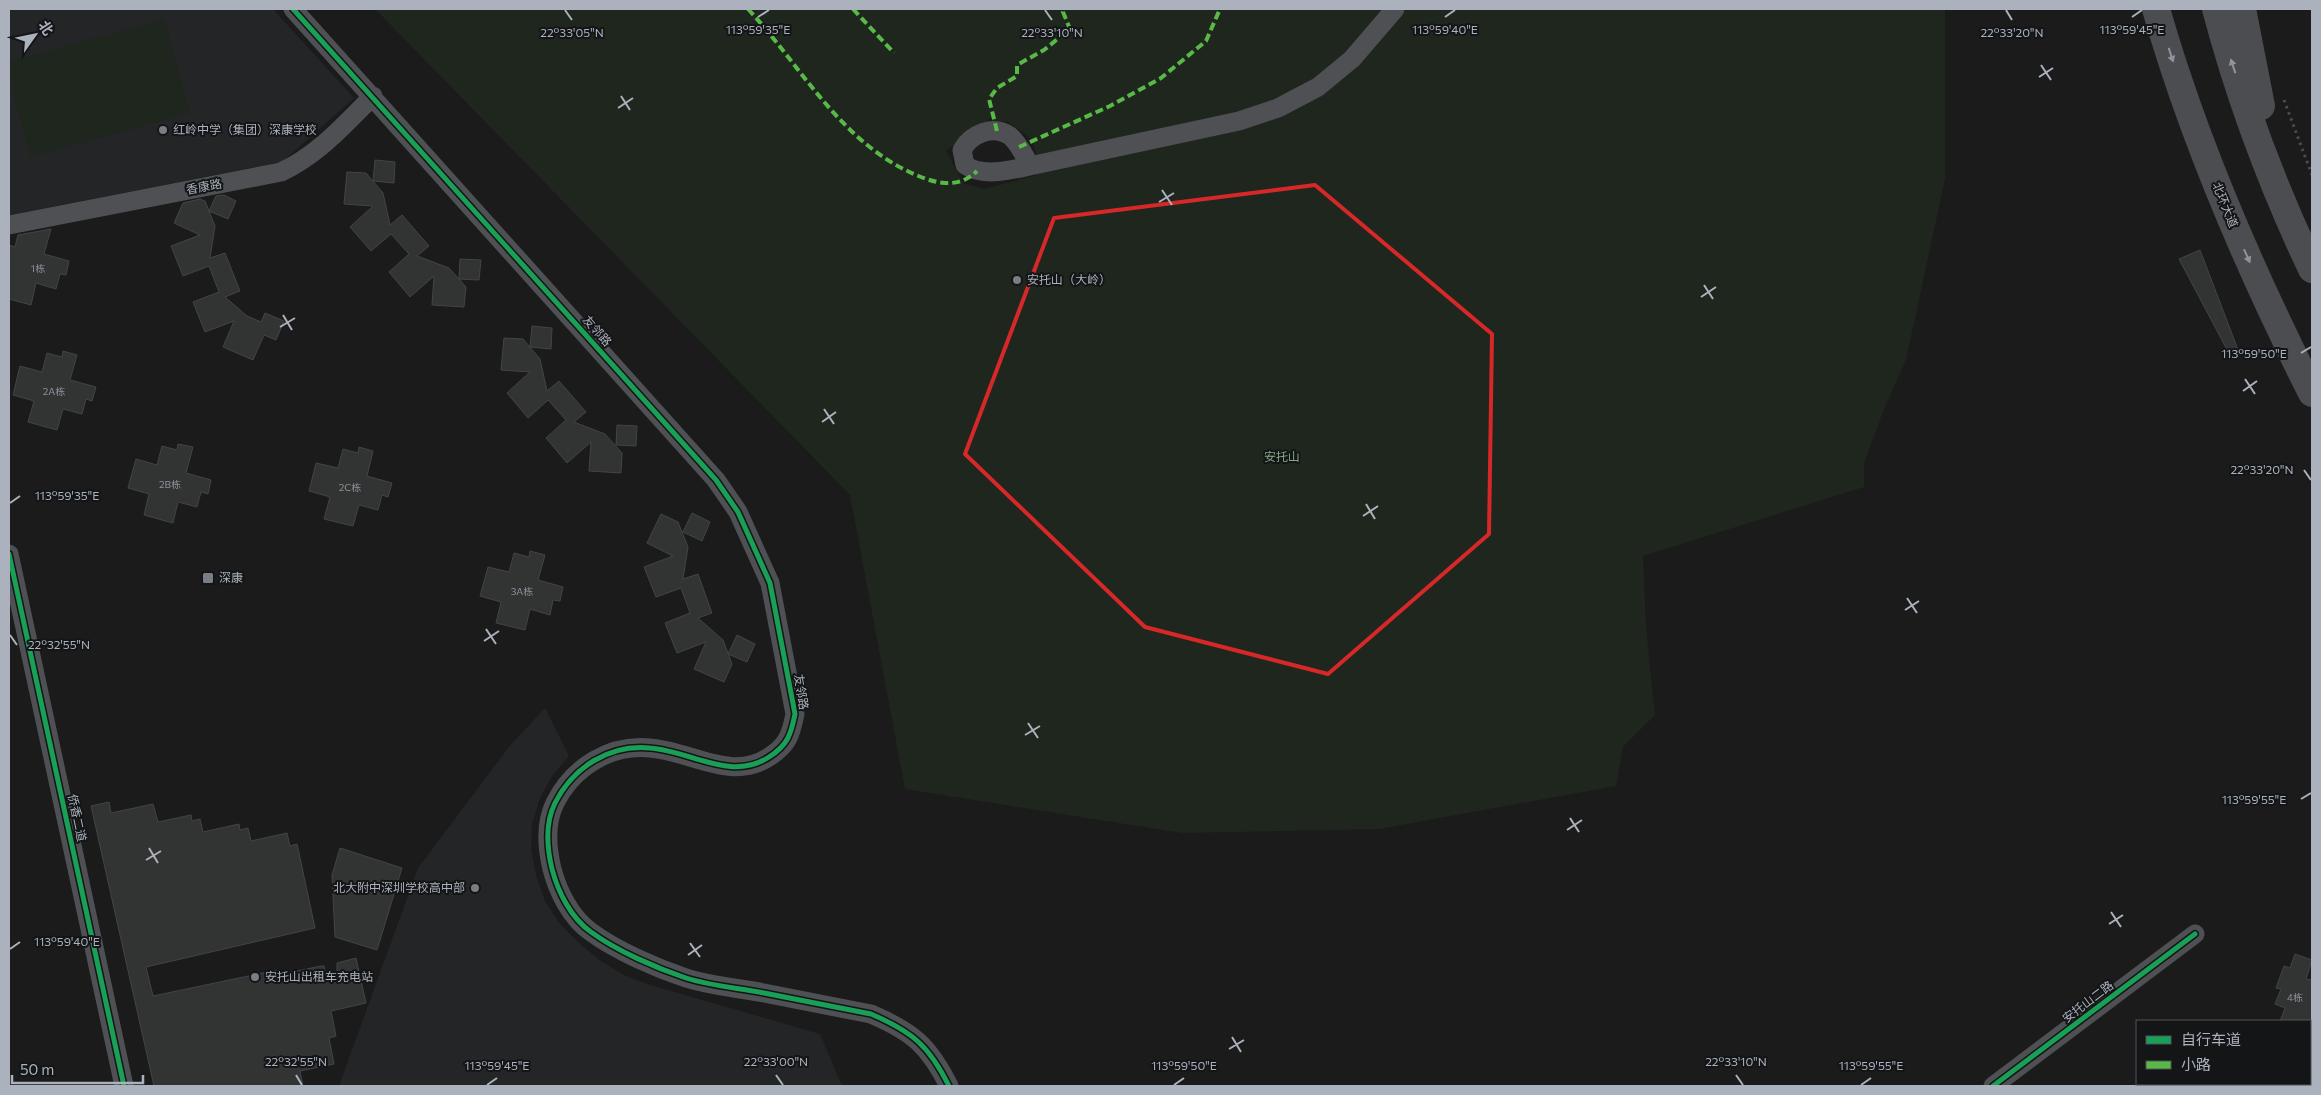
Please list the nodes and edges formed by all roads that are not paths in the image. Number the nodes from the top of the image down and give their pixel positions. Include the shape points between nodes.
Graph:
1 (293, 9) edge
2 (1395, 9) edge
3 (2156, 9) edge
4 (2216, 9) edge
5 (2242, 9) edge
6 (373, 96) junction
7 (1030, 165) dead end
8 (9, 225) edge
9 (2292, 226) junction
10 (2312, 269) edge
11 (2312, 393) edge
12 (9, 554) edge
13 (2195, 934) dead end
14 (124, 1086) edge
15 (949, 1086) edge
16 (1992, 1086) edge

1 - 6 street, 友邻路
2 - 7 street via 1352,59 1318,87 1278,108 1239,121
3 -> 11 highway, 北环大道 via 2226,208
9 -> 4 highway via 2258,143
5 - 9 highway via 2264,121
6 - 8 street, 香康路 via 300,164 281,172
6 - 15 street, 友邻路 via 716,480 738,512 770,583 795,714 791,735 779,750 759,764 744,768 652,748 614,750 596,759 579,770 554,804 548,826 548,852 556,885 572,912 590,932 623,951 687,978 871,1014 897,1025 919,1041 937,1062
9 - 10 highway
12 - 14 street, 侨香二道
13 - 16 street, 安托山二路

